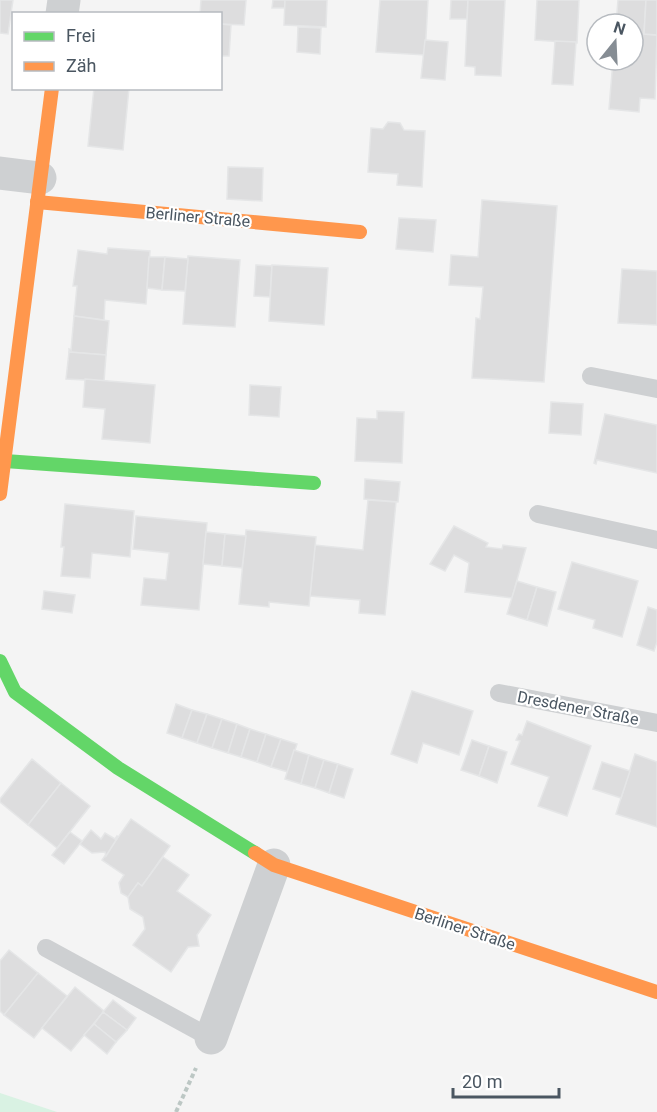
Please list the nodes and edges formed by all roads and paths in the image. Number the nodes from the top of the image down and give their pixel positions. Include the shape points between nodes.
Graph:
1 (52, 90) edge
2 (0, 173) edge
3 (38, 190) junction
4 (360, 232) dead end
5 (591, 376) dead end
6 (657, 389) edge
7 (4, 461) junction
8 (314, 483) dead end
9 (0, 494) edge
10 (538, 514) dead end
11 (657, 540) edge
12 (0, 661) edge
13 (500, 693) dead end
14 (657, 723) edge
15 (274, 865) junction
16 (46, 948) dead end
17 (657, 992) edge
18 (211, 1038) junction
19 (176, 1112) edge

1 - 3 street
2 - 3 street
3 - 4 street, Berliner Straße
3 - 7 street
5 - 6 lane
7 - 8 street
7 - 9 street
10 - 11 lane
12 - 15 street, Berliner Straße via 15,692 43,713 118,768
13 - 14 lane, Dresdener Straße
15 - 17 street, Berliner Straße
15 - 18 street
16 - 18 lane
18 - 19 path

